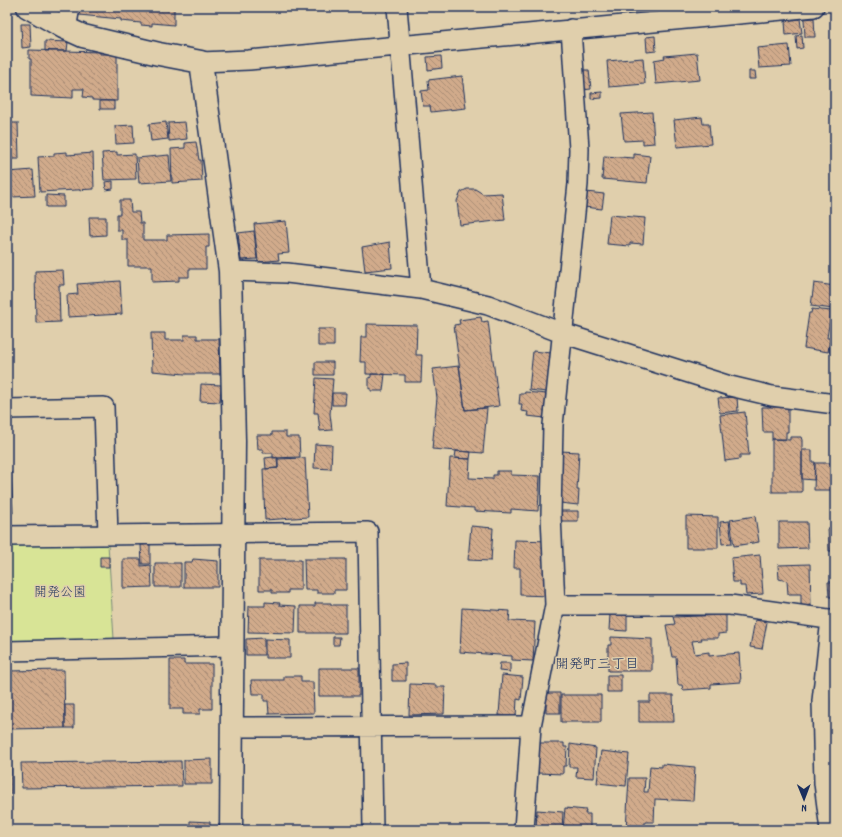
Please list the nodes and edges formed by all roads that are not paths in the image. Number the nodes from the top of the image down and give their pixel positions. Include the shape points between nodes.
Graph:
1 (28, 7) edge
2 (70, 7) edge
3 (397, 7) edge
4 (814, 7) edge
5 (66, 29) junction
6 (571, 29) junction
7 (401, 45) junction
8 (202, 62) junction
9 (230, 271) junction
10 (421, 289) junction
11 (562, 333) junction
12 (835, 404) edge
13 (7, 409) edge
14 (234, 532) junction
15 (108, 535) junction
16 (7, 536) edge
17 (555, 605) junction
18 (833, 619) edge
19 (232, 646) junction
20 (7, 651) edge
21 (371, 726) junction
22 (531, 726) junction
23 (233, 727) junction
24 (830, 782) edge
25 (231, 830) edge
26 (373, 830) edge
27 (524, 830) edge
28 (830, 830) edge

1 - 5 street
2 - 5 street
3 - 7 street
4 - 6 street
5 - 8 street via 83,36
6 - 7 street
6 - 11 street via 579,149
7 - 8 street via 249,60
7 - 10 street
8 - 9 street
9 - 10 street via 287,273
9 - 14 street
10 - 11 street via 488,305
11 - 12 street via 730,386 772,396
11 - 17 street via 553,425 551,515
13 - 15 street via 104,407
14 - 15 street
14 - 19 street
14 - 21 street via 368,532
15 - 16 street
17 - 18 street via 730,606
17 - 22 street
18 - 24 street via 822,701
19 - 20 street
19 - 23 street
21 - 22 street
21 - 23 street
21 - 26 street
22 - 27 street
23 - 25 street
24 - 28 street

